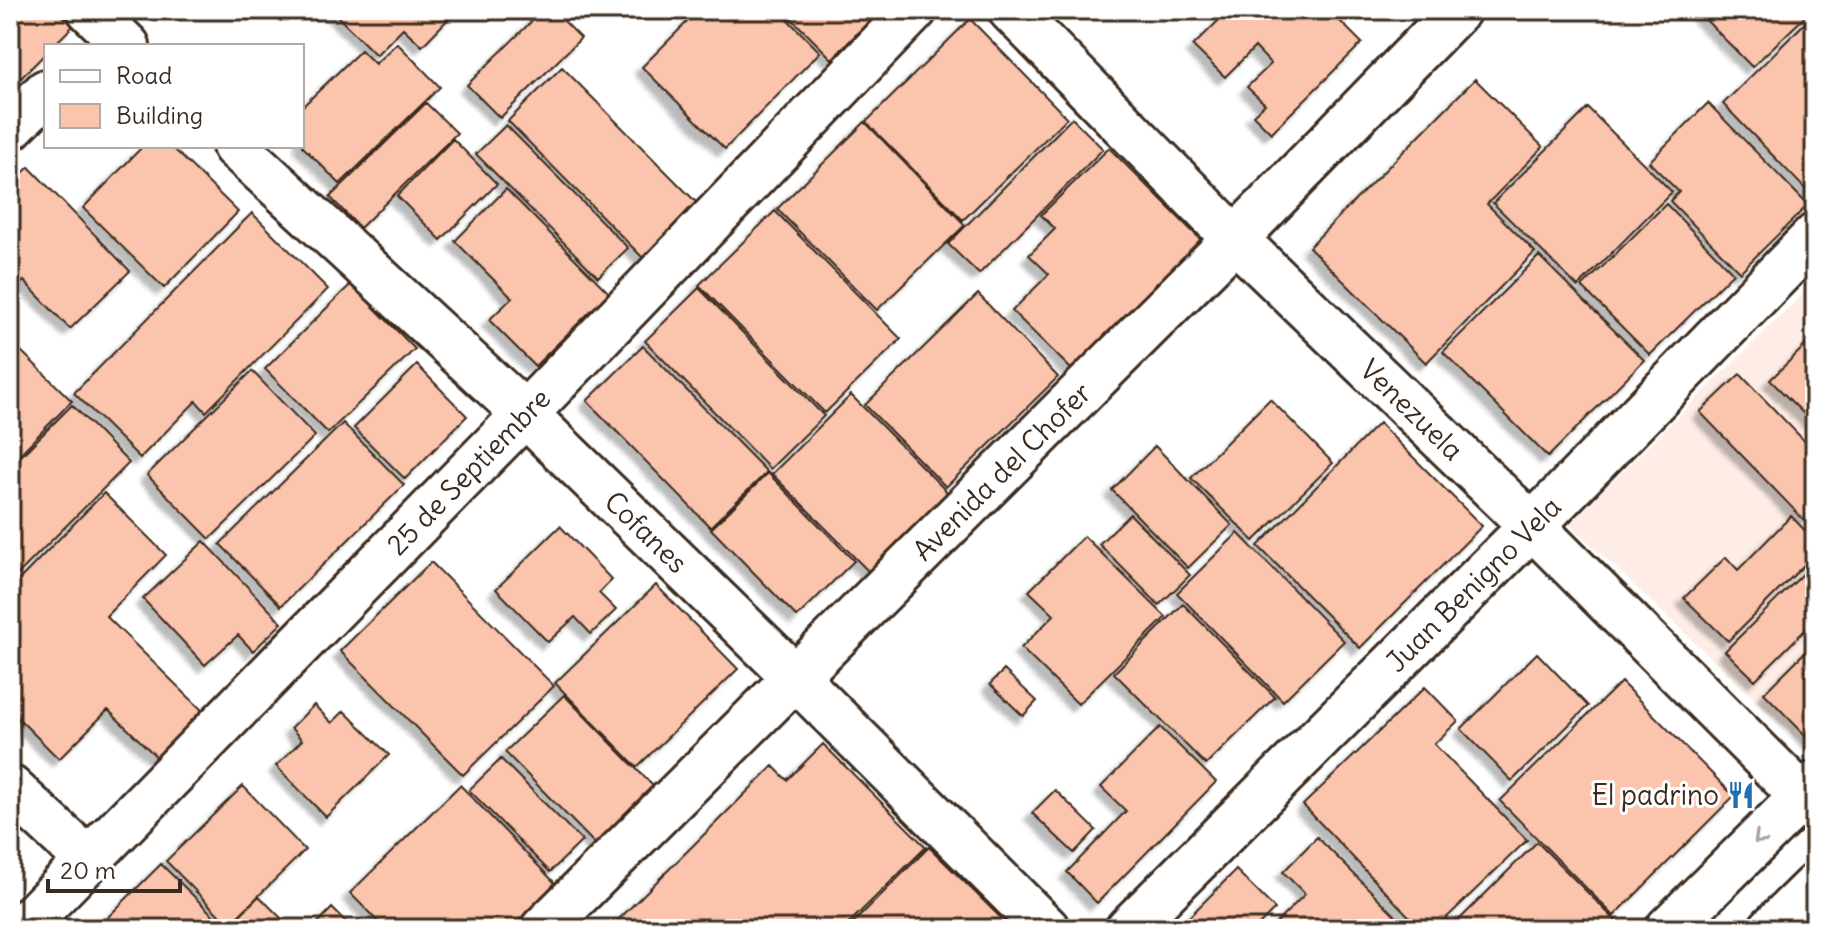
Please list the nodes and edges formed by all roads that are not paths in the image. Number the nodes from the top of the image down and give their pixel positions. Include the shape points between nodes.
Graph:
1 (914, 10) edge
2 (1011, 10) edge
3 (1458, 10) edge
4 (44, 94) edge
5 (10, 128) edge
6 (237, 148) edge
7 (1815, 236) edge
8 (1235, 239) junction
9 (525, 414) junction
10 (1532, 526) junction
11 (797, 679) junction
12 (10, 788) edge
13 (1811, 797) edge
14 (87, 859) junction
15 (1815, 886) edge
16 (41, 922) edge
17 (543, 929) edge
18 (1047, 929) edge
19 (1128, 929) edge
20 (1668, 929) edge
21 (1771, 929) edge

1 - 9 street, 25 de Septiembre
2 - 8 street, Venezuela
3 - 8 street, Avenida del Chofer
4 - 5 street
6 - 9 street, Cofanes
7 - 10 street, Juan Benigno Vela
8 - 10 street, Venezuela
8 - 11 street, Avenida del Chofer
9 - 11 street, Cofanes
9 - 14 street, 25 de Septiembre
10 - 13 street, Venezuela
10 - 19 street, Juan Benigno Vela
11 - 17 street, Avenida del Chofer
11 - 18 street, Cofanes
12 - 14 street
13 -> 20 street
14 - 16 street, 25 de Septiembre
15 - 21 street

